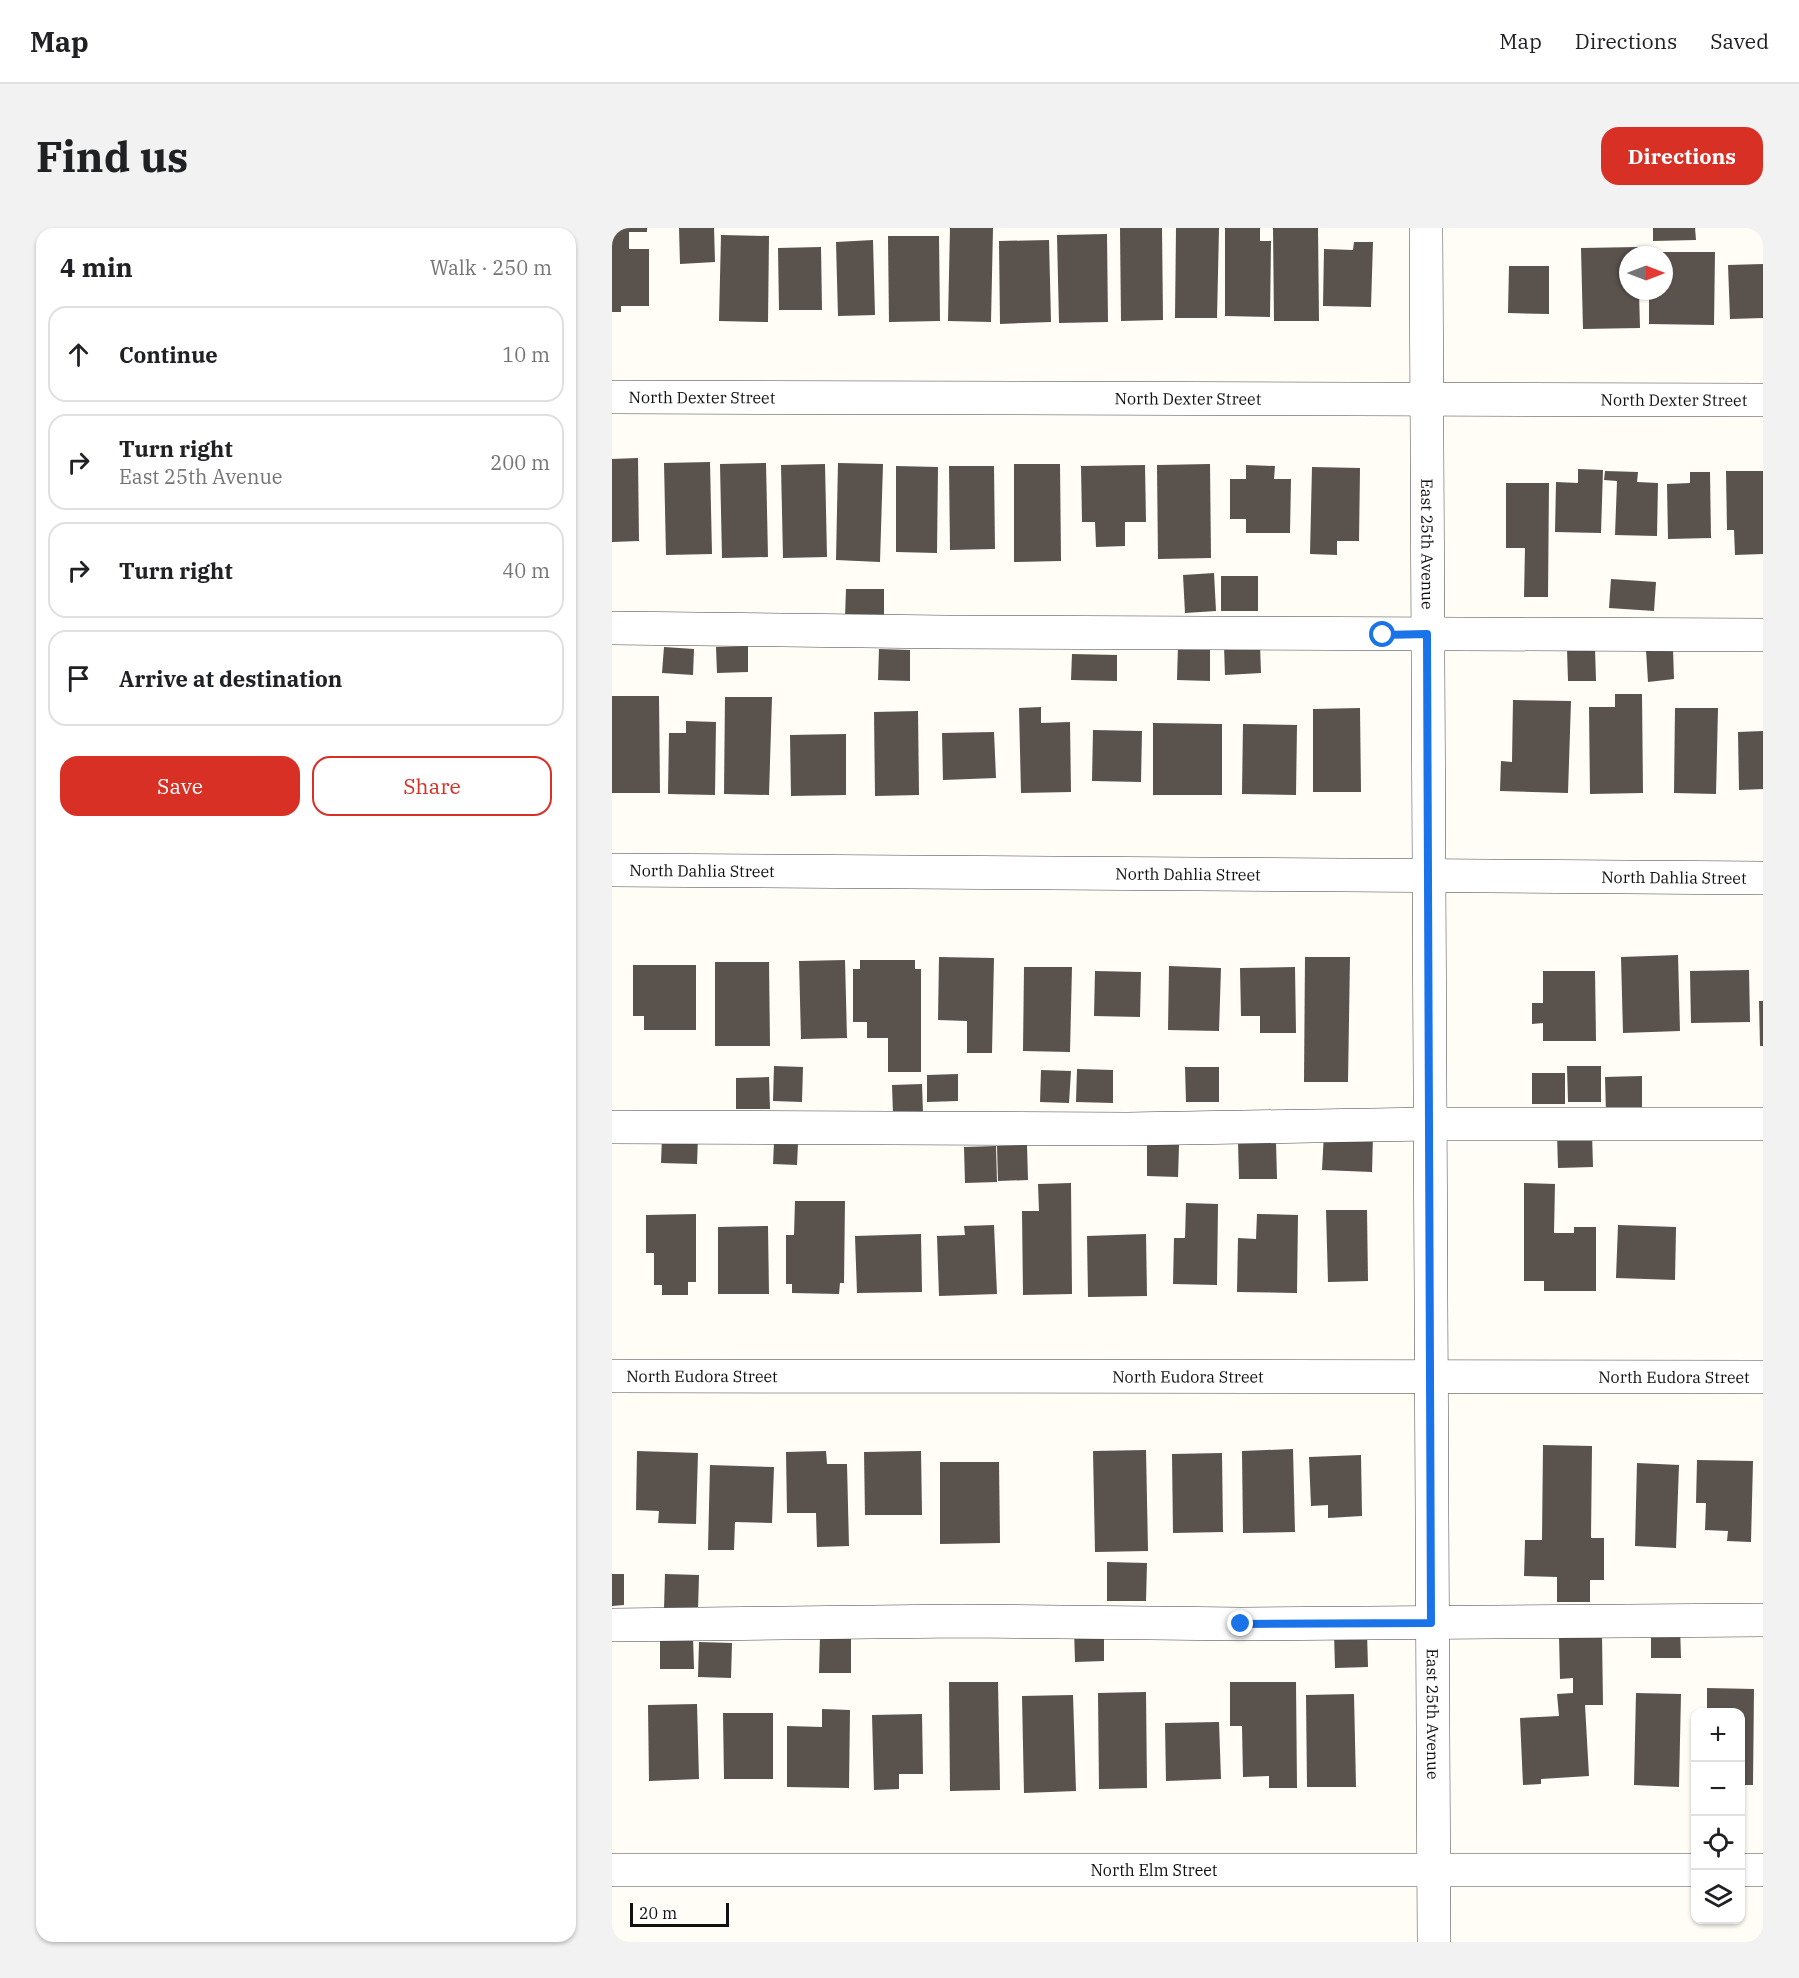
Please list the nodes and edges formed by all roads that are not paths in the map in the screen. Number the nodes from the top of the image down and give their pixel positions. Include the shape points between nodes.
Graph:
1 (1426, 228) edge
2 (612, 397) edge
3 (1427, 399) junction
4 (1763, 400) edge
5 (612, 628) edge
6 (1427, 634) junction
7 (1763, 635) edge
8 (612, 870) edge
9 (1427, 876) junction
10 (1763, 878) edge
11 (1429, 1124) junction
12 (1763, 1124) edge
13 (612, 1127) edge
14 (612, 1376) edge
15 (1430, 1377) junction
16 (1763, 1377) edge
17 (1763, 1620) edge
18 (1431, 1623) junction
19 (612, 1625) edge
20 (1434, 1869) junction
21 (612, 1870) edge
22 (1691, 1870) edge
23 (1745, 1870) edge
24 (1763, 1870) edge
25 (1434, 1942) edge

1 - 3 street, East 25th Avenue
2 - 3 street, North Dexter Street
3 - 4 street, North Dexter Street
3 - 6 street, East 25th Avenue
5 - 6 street
6 - 7 street
6 - 9 street, East 25th Avenue
8 - 9 street, North Dahlia Street
9 - 10 street, North Dahlia Street
9 - 11 street, East 25th Avenue
11 - 12 street
11 - 13 street via 1127,1130
11 - 15 street, East 25th Avenue
14 - 15 street, North Eudora Street
15 - 16 street, North Eudora Street
15 - 18 street, East 25th Avenue
17 - 18 street
18 - 19 street via 961,1620
18 - 20 street, East 25th Avenue
20 - 21 street, North Elm Street
20 - 22 street, North Elm Street
20 - 25 street, East 25th Avenue
23 - 24 street

